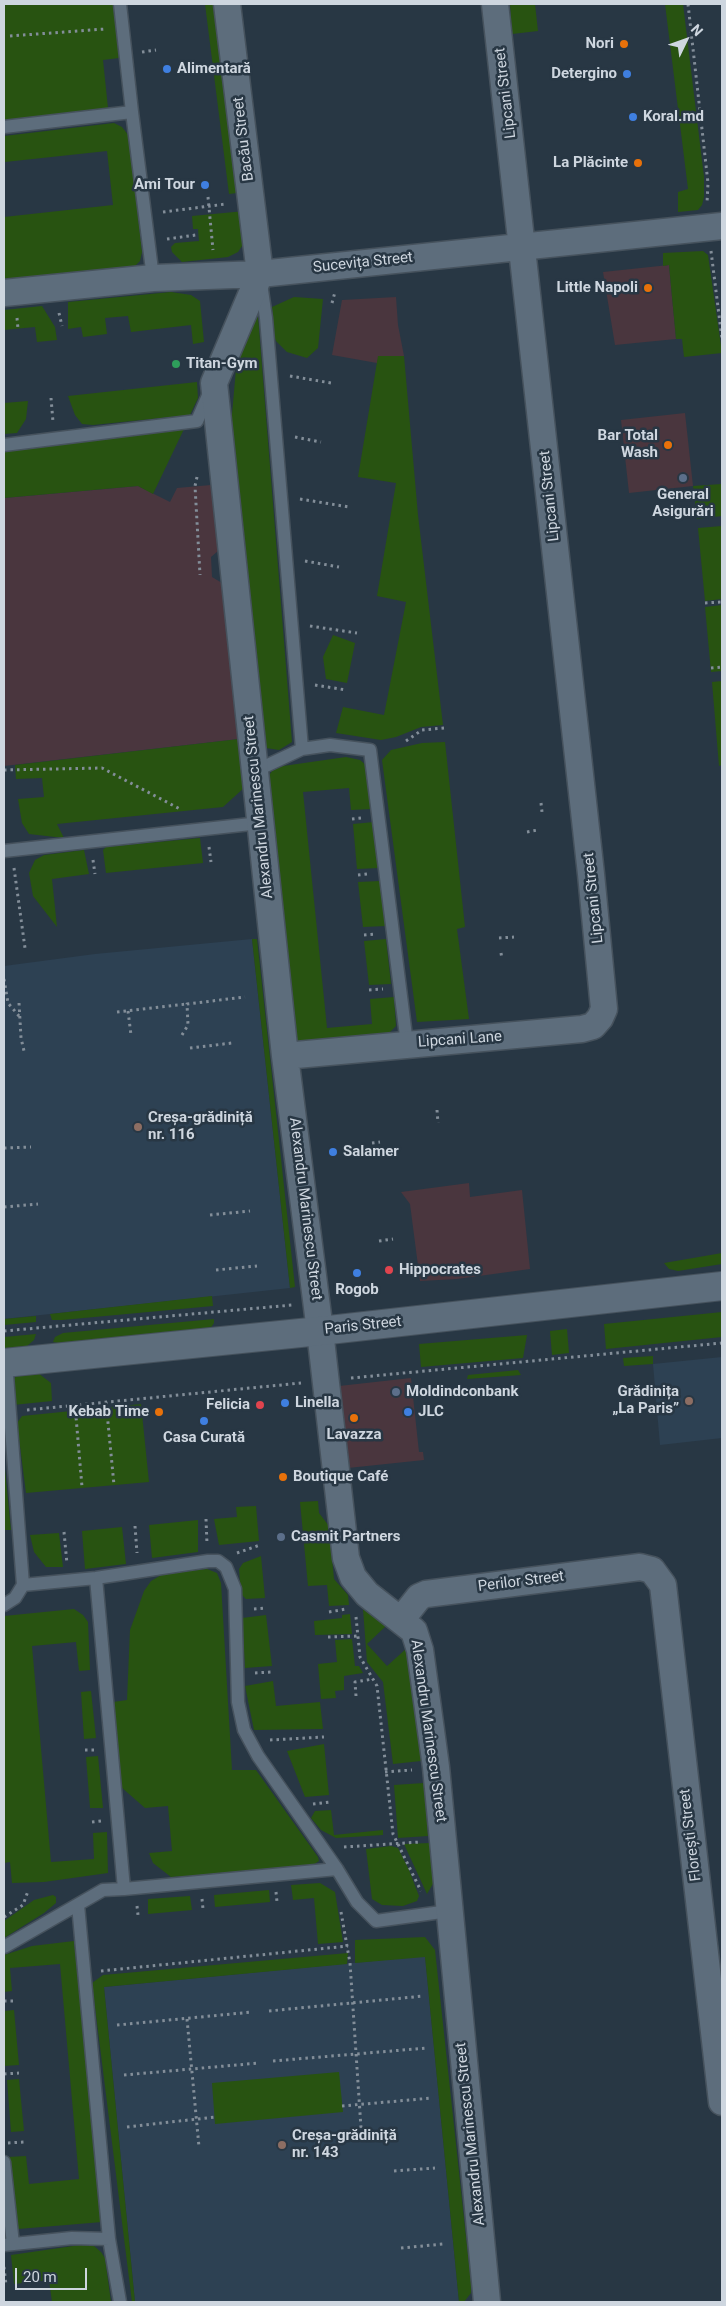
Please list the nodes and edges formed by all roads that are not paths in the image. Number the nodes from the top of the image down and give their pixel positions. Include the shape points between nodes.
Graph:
1 (120, 4) edge
2 (227, 4) edge
3 (496, 4) edge
4 (132, 112) junction
5 (4, 127) edge
6 (714, 217) edge
7 (523, 246) junction
8 (260, 274) junction
9 (153, 278) junction
10 (4, 293) edge
11 (214, 383) junction
12 (4, 445) edge
13 (302, 750) junction
14 (255, 771) junction
15 (260, 823) junction
16 (8, 851) edge
17 (603, 988) joint
18 (408, 1044) junction
19 (285, 1056) junction
20 (722, 1286) edge
21 (320, 1331) junction
22 (5, 1362) edge
23 (652, 1570) joint
24 (96, 1578) junction
25 (23, 1584) junction
26 (4, 1605) edge
27 (401, 1620) junction
28 (337, 1869) junction
29 (124, 1889) junction
30 (78, 1905) junction
31 (438, 1912) junction
32 (4, 1947) edge
33 (722, 2102) edge
34 (4, 2162) edge
35 (109, 2239) junction
36 (8, 2245) edge
37 (120, 2302) edge
38 (487, 2302) edge

1 - 4 lane
2 - 8 street, Bacău Street
3 - 7 street, Lipcani Street
4 - 5 lane
4 - 9 lane
6 - 7 street, Sucevița Street
7 - 8 street, Sucevița Street
7 - 17 street, Lipcani Street
8 - 9 street, Sucevița Street
8 - 11 street, Alexandru Marinescu Street
8 - 13 lane
9 - 10 street, Sucevița Street
11 - 12 lane via 197,421
11 - 14 street, Alexandru Marinescu Street
13 - 14 lane
13 - 18 lane via 330,745 370,750
14 - 15 street, Alexandru Marinescu Street
15 - 16 lane
15 - 19 street, Alexandru Marinescu Street
17 - 18 street, Lipcani Lane via 604,1009 593,1026
18 - 19 street, Lipcani Lane
19 - 21 street, Alexandru Marinescu Street
20 - 21 street, Paris Street
21 - 22 street, Paris Street
21 - 27 street, Alexandru Marinescu Street via 346,1558 353,1576 367,1594
22 - 25 lane
23 - 27 street, Perilor Street via 640,1566 426,1594 419,1597
23 - 33 street, Florești Street via 663,1585
24 - 25 lane
24 - 28 lane via 208,1561 218,1561 226,1567 235,1589 238,1702 244,1730
24 - 29 lane
25 - 26 lane via 15,1598
27 - 31 street, Alexandru Marinescu Street via 414,1631 420,1650 436,1767 443,1841
28 - 29 lane
28 - 31 lane via 356,1902 376,1920
29 - 30 lane via 103,1890
30 - 32 lane
30 - 35 lane
31 - 38 street, Alexandru Marinescu Street
34 - 36 lane
35 - 36 lane via 72,2238
35 - 37 lane

